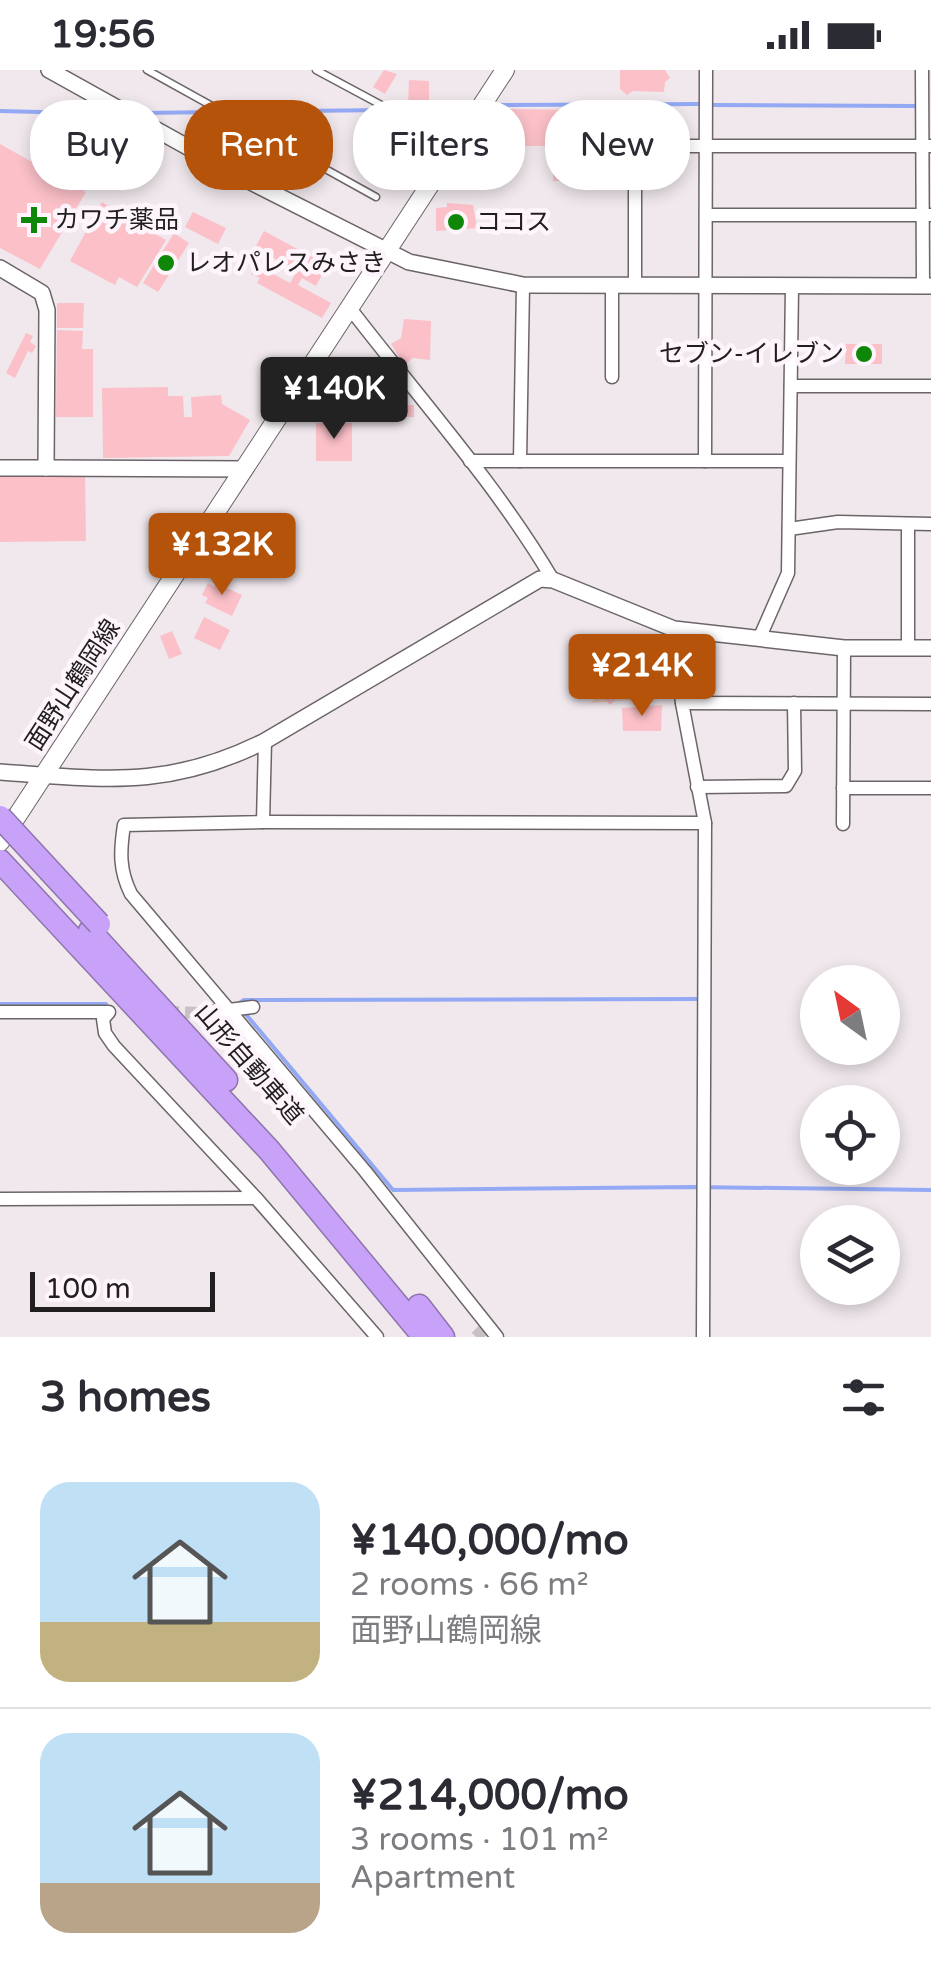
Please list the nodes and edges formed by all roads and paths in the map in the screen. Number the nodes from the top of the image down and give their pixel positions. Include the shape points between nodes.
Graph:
1 (49, 70) edge
2 (147, 70) edge
3 (316, 70) edge
4 (505, 70) edge
5 (706, 70) edge
6 (922, 70) edge
7 (200, 100) edge
8 (371, 100) edge
9 (486, 100) edge
10 (184, 144) edge
11 (706, 146) junction
12 (926, 146) edge
13 (333, 173) edge
14 (268, 190) edge
15 (427, 190) edge
16 (376, 196) dead end
17 (706, 215) junction
18 (926, 215) edge
19 (386, 252) junction
20 (0, 268) edge
21 (523, 285) junction
22 (612, 286) junction
23 (635, 286) junction
24 (706, 286) junction
25 (792, 286) junction
26 (927, 286) edge
27 (348, 307) junction
28 (612, 377) dead end
29 (791, 386) junction
30 (931, 386) edge
31 (789, 460) junction
32 (470, 461) junction
33 (520, 461) junction
34 (705, 461) junction
35 (0, 468) edge
36 (46, 468) junction
37 (245, 468) junction
38 (908, 524) junction
39 (931, 524) edge
40 (789, 529) junction
41 (553, 580) junction
42 (674, 628) junction
43 (758, 639) junction
44 (844, 648) junction
45 (908, 648) junction
46 (931, 648) edge
47 (682, 703) junction
48 (794, 703) junction
49 (843, 704) junction
50 (931, 704) edge
51 (265, 741) junction
52 (0, 772) edge
53 (44, 775) junction
54 (698, 787) junction
55 (843, 788) junction
56 (931, 788) edge
57 (0, 817) edge
58 (263, 822) junction
59 (705, 823) junction
60 (843, 824) dead end
61 (0, 841) edge
62 (0, 864) edge
63 (89, 933) junction
64 (253, 1006) dead end
65 (228, 1010) junction
66 (0, 1012) edge
67 (205, 1013) tunnel mouth
68 (256, 1198) junction
69 (0, 1199) edge
70 (378, 1337) edge
71 (424, 1337) edge
72 (443, 1337) edge
73 (497, 1337) edge
74 (704, 1337) edge

1 - 10 street
2 - 7 lane
3 - 8 lane
4 - 9 main road, 面野山鶴岡線
5 - 11 street
6 - 12 street
11 - 12 street
11 - 17 street
11 - 23 street via 634,146
12 - 18 street
13 - 16 lane
14 - 19 street
15 - 19 main road, 面野山鶴岡線
17 - 18 street
17 - 24 street
18 - 26 street
19 - 21 street
19 - 27 main road, 面野山鶴岡線
20 - 36 street via 34,286 46,301
21 - 22 street
21 - 33 street
22 - 23 street
22 - 28 street
23 - 24 street
24 - 25 street
24 - 34 street
25 - 26 street
25 - 29 street
27 - 32 street
27 - 37 main road, 面野山鶴岡線
29 - 30 street
29 - 31 street
31 - 34 street
31 - 40 street
32 - 33 street
32 - 41 street
33 - 34 street
35 - 36 street
36 - 37 street
37 - 53 main road, 面野山鶴岡線
38 - 39 street
38 - 40 street
38 - 45 street
40 - 43 street via 788,573
41 - 42 street
41 - 51 street via 534,581
42 - 43 street
42 - 47 street
43 - 44 street
44 - 45 street
44 - 49 street
45 - 46 street
47 - 48 street
47 - 54 street
48 - 49 street
48 - 54 street via 795,771 786,786
49 - 50 street
49 - 55 street
51 - 53 street via 165,777
51 - 58 street
52 - 53 street
53 - 61 main road, 面野山鶴岡線
54 - 59 street
55 - 56 street
55 - 60 street
57 - 63 highway, bridge
58 - 59 street
58 - 65 street via 124,826 120,860 131,894
59 - 74 street
61 - 63 highway, 山形自動車道
62 - 63 highway
63 - 71 highway, 山形自動車道
63 - 72 highway, 山形自動車道 via 154,998
64 - 65 street
65 - 67 street
65 - 73 street
66 - 68 street via 109,1012 106,1033 114,1046
68 - 69 street
68 - 70 street

